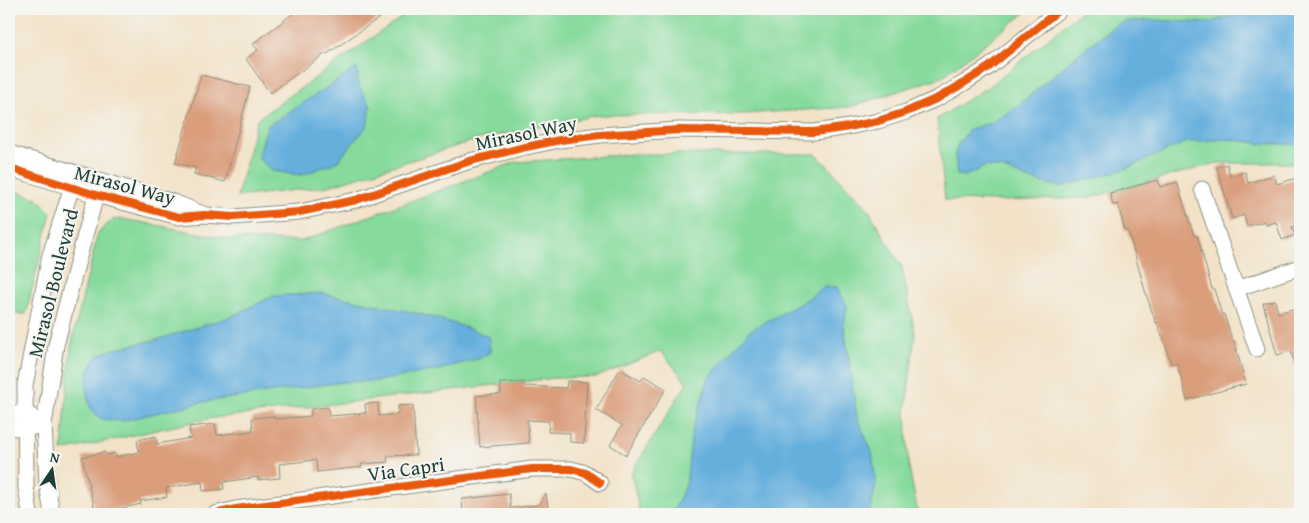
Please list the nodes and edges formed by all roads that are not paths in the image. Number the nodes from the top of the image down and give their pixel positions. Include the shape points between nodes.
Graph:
1 (1060, 9) edge
2 (9, 153) edge
3 (9, 168) edge
4 (74, 181) junction
5 (98, 188) junction
6 (1202, 189) dead end
7 (1300, 267) edge
8 (1236, 289) junction
9 (1257, 349) dead end
10 (9, 412) edge
11 (26, 413) junction
12 (44, 425) junction
13 (9, 428) edge
14 (27, 428) junction
15 (600, 483) dead end
16 (30, 514) edge
17 (52, 514) edge
18 (215, 514) edge

1 - 5 street, Mirasol Way via 964,83 922,105 878,121 843,128 814,132 679,130 580,138 470,161 356,200 299,212 179,218
2 - 4 street, Mirasol Way
3 - 4 street, Mirasol Way
4 - 5 street, Mirasol Way
4 - 11 street, Mirasol Boulevard via 50,255 26,385
5 - 12 street, Mirasol Boulevard via 56,345
6 - 8 street
7 - 8 street
8 - 9 street
10 - 11 street
11 - 12 street
11 - 14 street, Mirasol Boulevard
12 - 14 street
12 - 17 street, Mirasol Boulevard
13 - 14 street
14 - 16 street, Mirasol Boulevard via 26,487
15 - 18 street, Via Capri via 571,469 532,469

